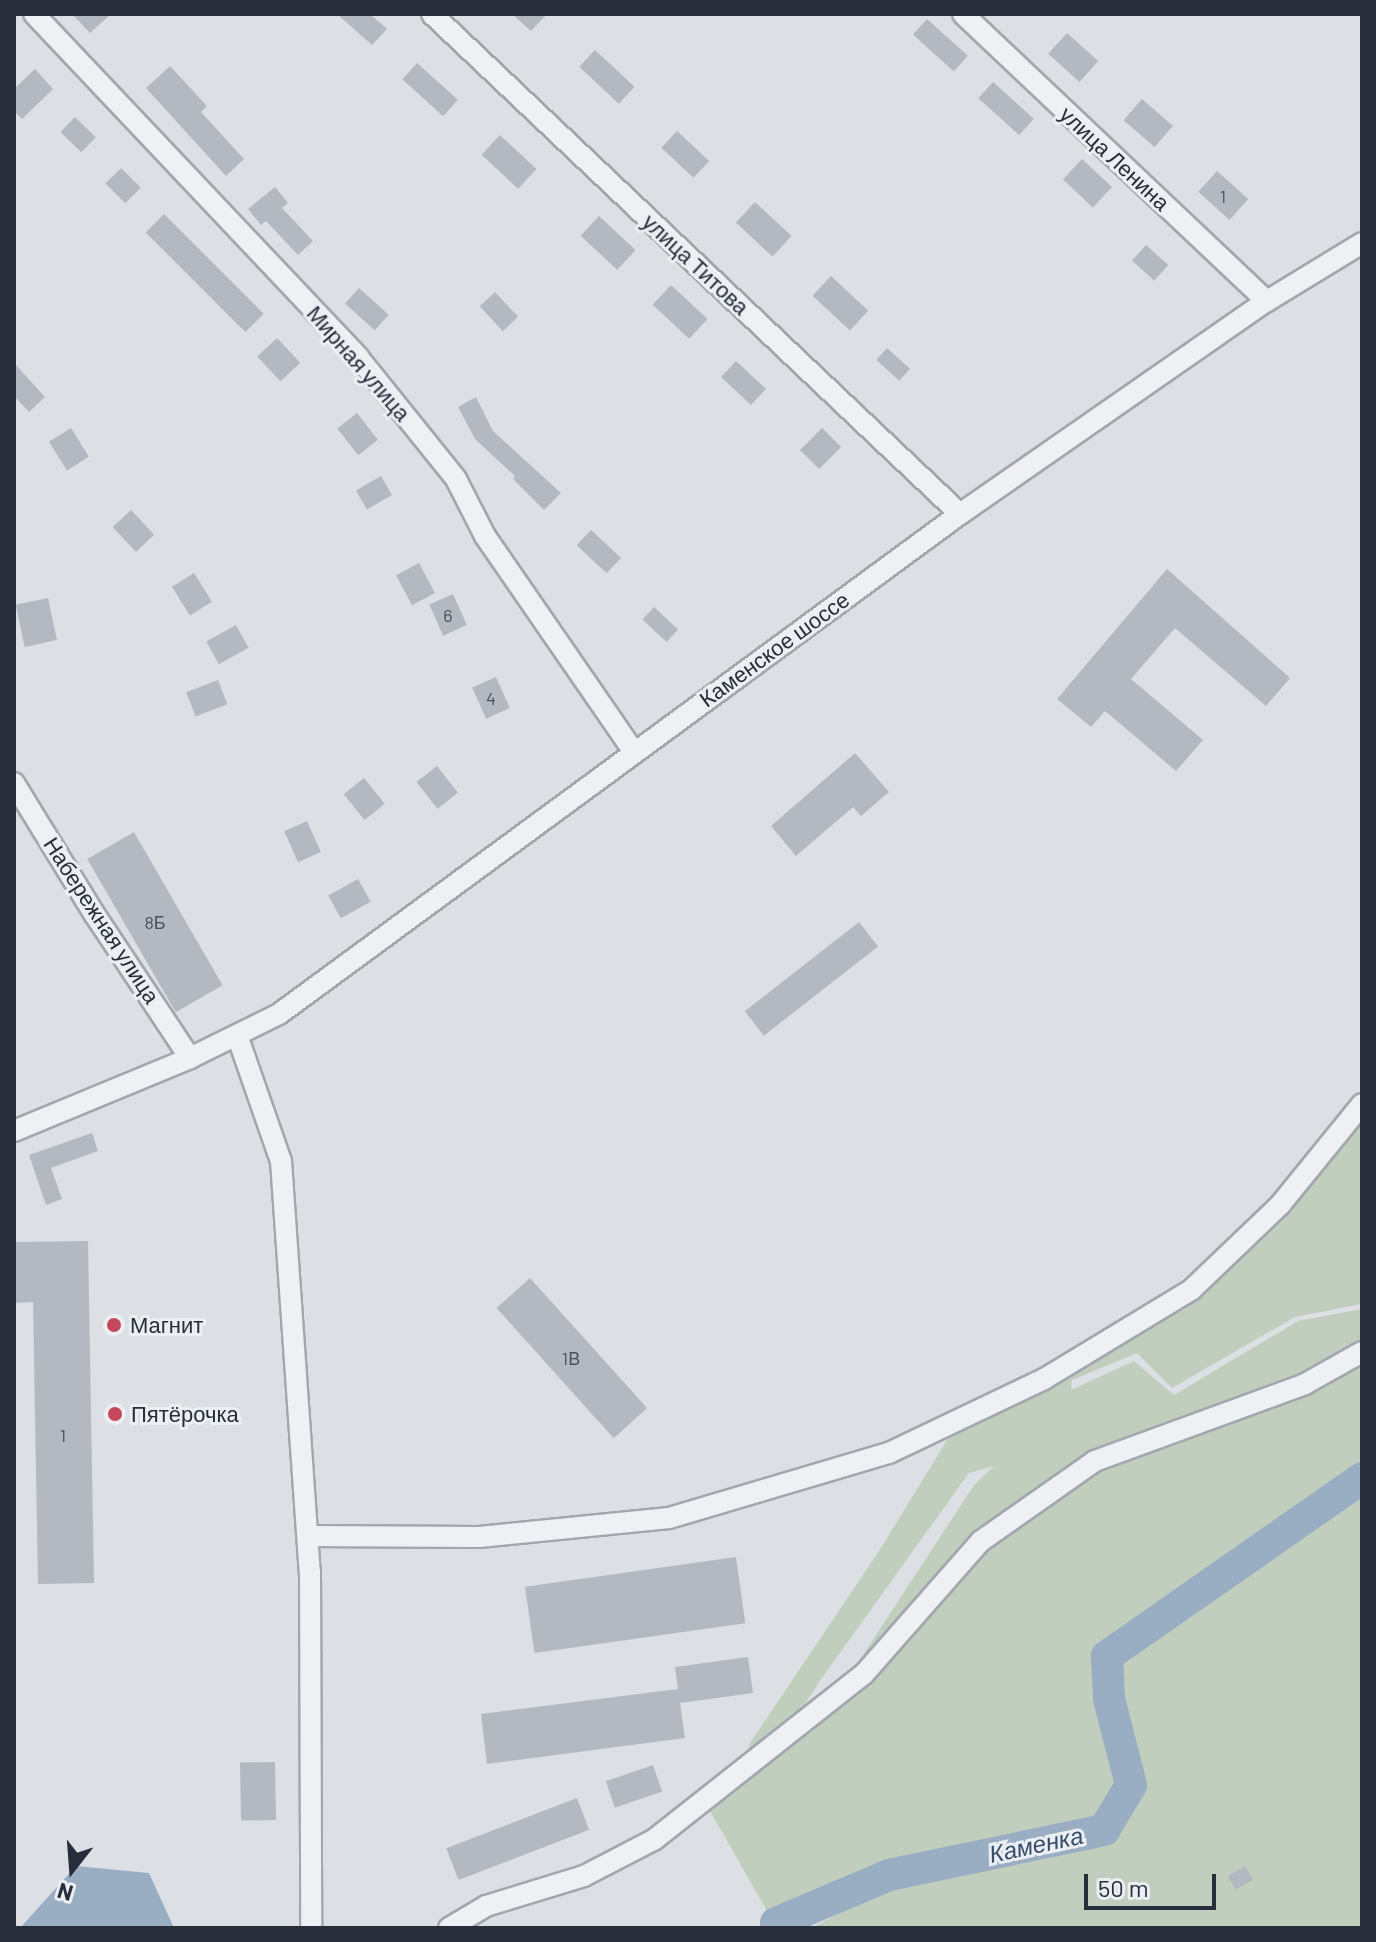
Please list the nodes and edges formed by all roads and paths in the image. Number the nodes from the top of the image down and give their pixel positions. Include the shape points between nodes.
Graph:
1 (34, 14) edge
2 (432, 14) edge
3 (963, 14) edge
4 (1362, 243) edge
5 (1267, 301) junction
6 (960, 514) junction
7 (634, 752) junction
8 (14, 783) edge
9 (237, 1035) junction
10 (190, 1058) junction
11 (1362, 1104) edge
12 (14, 1131) edge
13 (1362, 1352) edge
14 (308, 1536) junction
15 (311, 1928) edge
16 (449, 1928) edge

1 - 7 street, Мирная улица via 358,357 456,479 485,536
2 - 6 street, улица Титова
3 - 5 street, улица Ленина
4 - 5 street, Каменское шоссе
5 - 6 street, Каменское шоссе
6 - 7 street, Каменское шоссе
7 - 9 street, Каменское шоссе via 279,1014
8 - 10 street, Набережная улица
9 - 10 street, Каменское шоссе
9 - 14 street via 281,1161
10 - 12 street, Каменское шоссе
11 - 14 street via 1280,1205 1191,1290 1044,1379 889,1453 669,1518 479,1537
13 - 16 street via 1305,1384 1095,1461 981,1541 864,1674 655,1839 584,1876 486,1906
14 - 15 street

